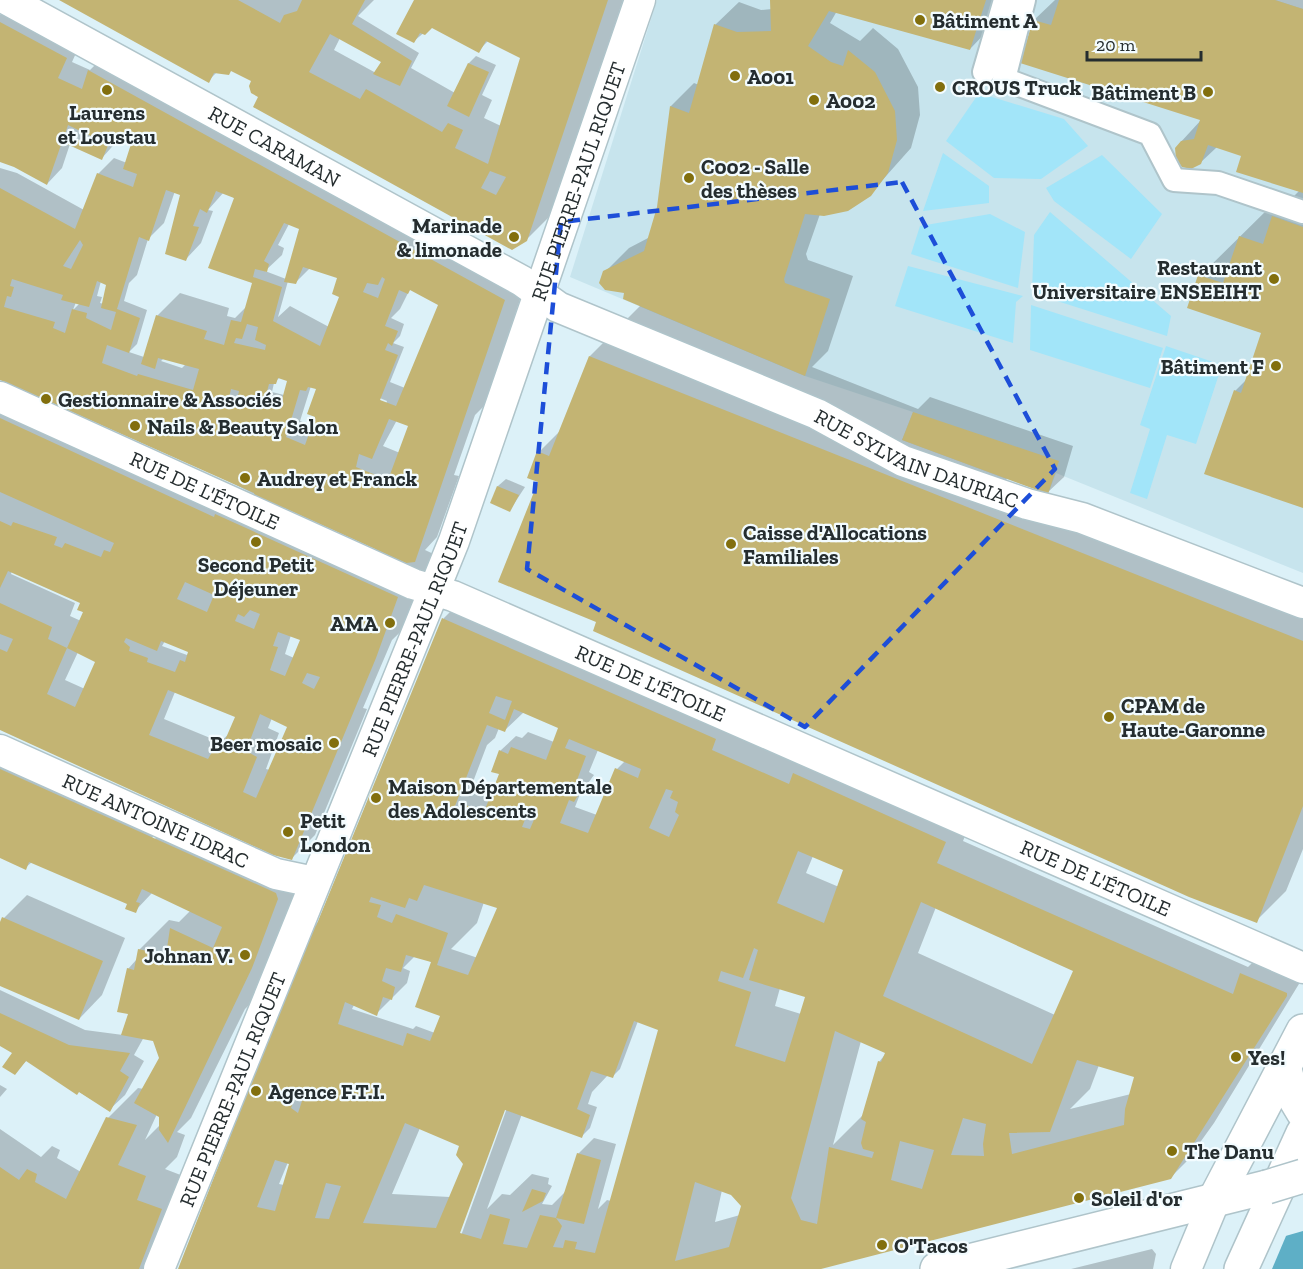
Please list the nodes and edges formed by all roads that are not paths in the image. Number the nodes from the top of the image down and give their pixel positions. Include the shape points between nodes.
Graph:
1 (8, 0) edge
2 (640, 0) edge
3 (1005, 0) edge
4 (1024, 0) edge
5 (984, 72) dead end
6 (1303, 212) edge
7 (540, 294) junction
8 (0, 397) edge
9 (434, 591) junction
10 (1303, 603) edge
11 (0, 750) edge
12 (314, 882) junction
13 (1303, 968) edge
14 (1303, 1031) edge
15 (1293, 1090) edge
16 (1303, 1133) edge
17 (1303, 1176) edge
18 (1267, 1187) junction
19 (1303, 1188) edge
20 (1216, 1197) junction
21 (983, 1263) edge
22 (159, 1269) edge
23 (937, 1269) edge
24 (1186, 1269) edge
25 (1241, 1269) edge

1 - 7 street, RUE CARAMAN
2 - 7 street, RUE PIERRE-PAUL RIQUET
3 - 5 street
4 - 6 street via 1004,79 1150,134 1174,180 1218,183
7 - 9 street, RUE PIERRE-PAUL RIQUET
7 - 10 street, RUE SYLVAIN DAURIAC via 558,307 817,414 903,461 1027,504 1082,518
8 - 9 street, RUE DE L'ÉTOILE
9 - 12 street, RUE PIERRE-PAUL RIQUET
9 - 13 street, RUE DE L'ÉTOILE via 474,605
11 - 12 street, RUE ANTOINE IDRAC via 276,874
12 - 22 street, RUE PIERRE-PAUL RIQUET
14 - 15 main road
15 - 20 main road
16 - 25 main road
17 - 18 main road, bridge
18 - 19 main road
18 - 20 main road
20 - 21 main road
20 - 24 street
21 - 23 main road

